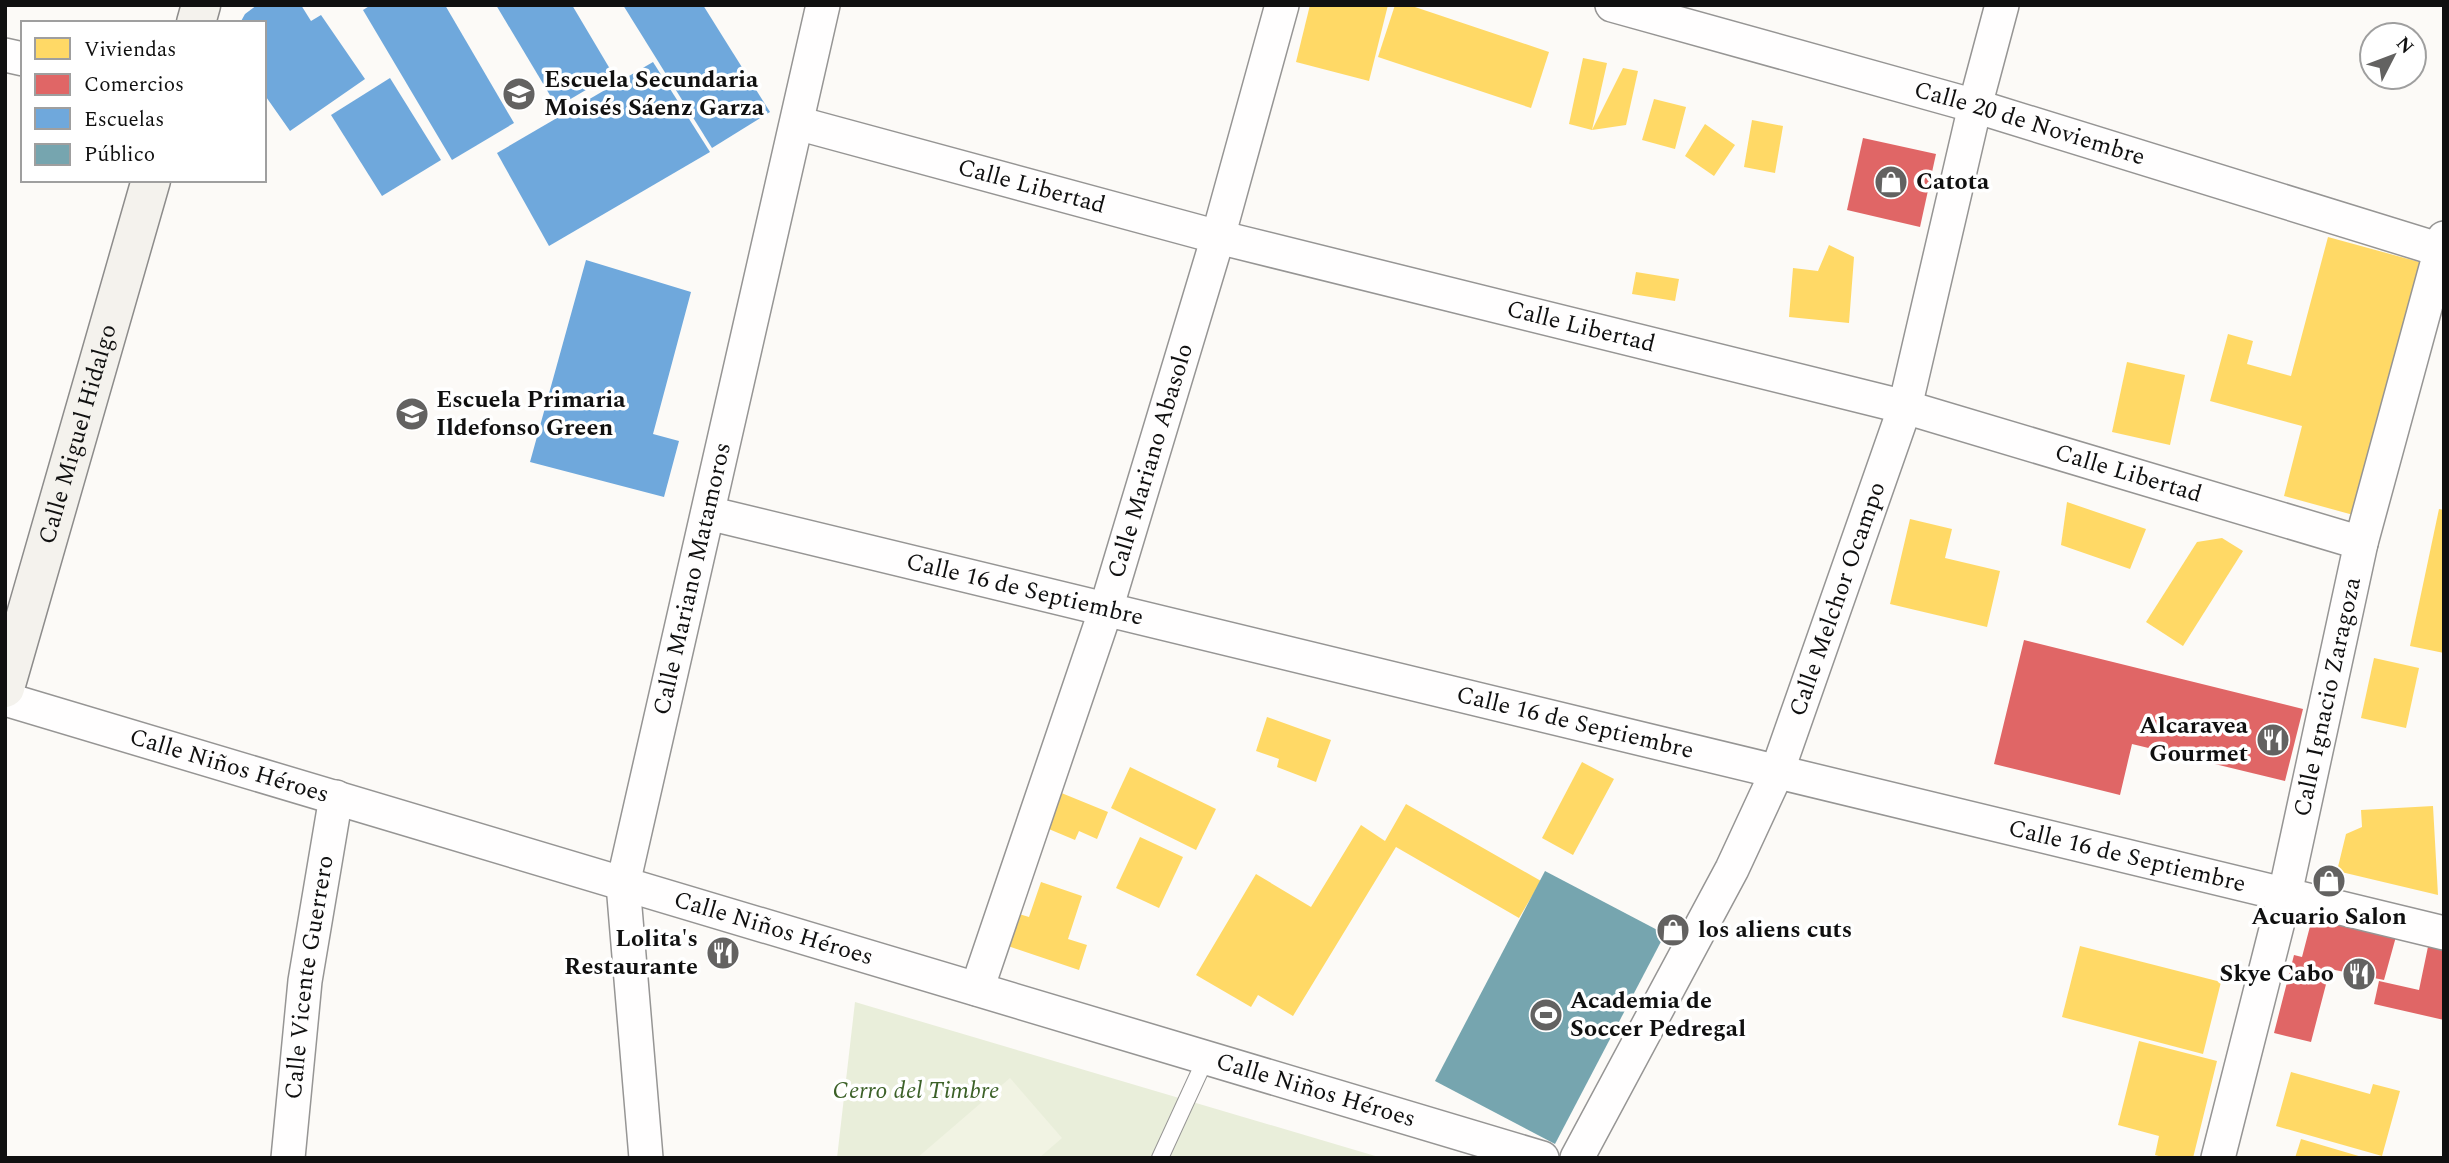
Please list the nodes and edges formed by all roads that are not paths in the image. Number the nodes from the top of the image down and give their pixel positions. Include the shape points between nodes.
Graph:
1 (823, 5) edge
2 (1282, 5) edge
3 (1612, 5) edge
4 (2002, 5) edge
5 (1975, 106) junction
6 (797, 123) junction
7 (150, 182) edge
8 (1219, 237) junction
9 (2443, 246) edge
10 (1905, 407) junction
11 (708, 513) junction
12 (2361, 543) junction
13 (1106, 609) junction
14 (5, 688) edge
15 (5, 699) edge
16 (1777, 772) junction
17 (336, 797) junction
18 (623, 884) junction
19 (2286, 894) junction
20 (2444, 933) edge
21 (977, 989) junction
22 (1206, 1058) junction
23 (288, 1158) edge
24 (646, 1158) edge
25 (1160, 1158) edge
26 (1542, 1158) edge
27 (1577, 1158) edge
28 (2218, 1158) edge

1 - 6 street, Calle Mariano Matamoros
2 - 8 street, Calle Mariano Abasolo
3 - 5 street, Calle 20 de Noviembre
4 - 5 street, Calle Melchor Ocampo
5 - 9 street, Calle 20 de Noviembre
5 - 10 street, Calle Melchor Ocampo
6 - 8 street, Calle Libertad
6 - 11 street, Calle Mariano Matamoros
7 - 14 main road, Calle Miguel Hidalgo
8 - 10 street, Calle Libertad
8 - 13 street, Calle Mariano Abasolo
9 - 12 street, Calle Ignacio Zaragoza
10 - 12 street, Calle Libertad
10 - 16 street, Calle Melchor Ocampo
11 - 13 street, Calle 16 de Septiembre
11 - 18 street, Calle Mariano Matamoros
12 - 19 street, Calle Ignacio Zaragoza
13 - 16 street, Calle 16 de Septiembre
13 - 21 street, Calle Mariano Abasolo
15 - 17 street, Calle Niños Héroes
16 - 19 street, Calle 16 de Septiembre
16 - 27 street, Calle Melchor Ocampo via 1732,869
17 - 18 street, Calle Niños Héroes
17 - 23 street, Calle Vicente Guerrero via 305,981
18 - 21 street, Calle Niños Héroes
18 - 24 street, Calle Mariano Matamoros
19 - 20 street, Calle 16 de Septiembre
19 - 28 street, Calle Ignacio Zaragoza
21 - 22 street, Calle Niños Héroes
22 - 25 lane
22 - 26 street, Calle Niños Héroes

